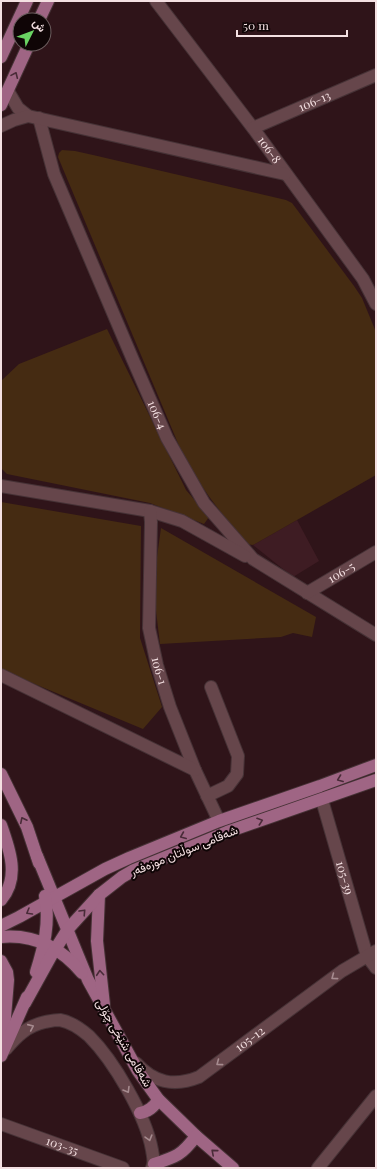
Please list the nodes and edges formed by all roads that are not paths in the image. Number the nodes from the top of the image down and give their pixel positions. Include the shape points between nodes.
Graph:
1 (27, 1) edge
2 (48, 1) edge
3 (156, 1) edge
4 (43, 12) edge
5 (25, 52) edge
6 (1, 57) edge
7 (376, 75) edge
8 (8, 91) junction
9 (1, 105) edge
10 (34, 117) junction
11 (1, 126) edge
12 (253, 128) junction
13 (285, 174) junction
14 (376, 304) edge
15 (1, 486) edge
16 (150, 511) junction
17 (376, 552) edge
18 (253, 559) junction
19 (307, 593) junction
20 (376, 635) edge
21 (1, 675) edge
22 (211, 687) dead end
23 (376, 765) edge
24 (195, 770) junction
25 (1, 774) edge
26 (376, 780) edge
27 (207, 796) junction
28 (322, 800) junction
29 (219, 821) junction
30 (1, 825) edge
31 (99, 895) junction
32 (1, 900) edge
33 (50, 900) junction
34 (1, 926) edge
35 (68, 929) junction
36 (1, 937) edge
37 (44, 943) junction
38 (55, 949) junction
39 (371, 953) edge
40 (1, 961) edge
41 (376, 968) edge
42 (88, 980) junction
43 (25, 1003) junction
44 (105, 1012) junction
45 (123, 1046) junction
46 (2, 1055) edge
47 (376, 1096) edge
48 (158, 1099) junction
49 (140, 1113) junction
50 (1, 1124) edge
51 (196, 1136) junction
52 (153, 1166) edge
53 (124, 1168) edge
54 (233, 1168) edge
55 (318, 1168) edge

1 - 6 main road
2 - 4 main road
3 - 12 street, 106-8
8 -> 5 main road
7 - 12 street, 106-13
8 - 9 main road
8 - 10 street via 18,108
10 - 11 street via 14,120
10 - 13 street
10 - 18 street, 106-4 via 54,174 167,438 204,503
12 - 13 street, 106-8
13 - 14 street, 106-8 via 363,279
15 - 16 street
16 - 18 street via 182,521
16 - 24 street, 106-1 via 149,628 170,707
17 - 19 street, 106-5
18 - 19 street, 106-4
19 - 20 street, 106-4
21 - 24 street
22 - 27 street via 238,756 237,774 228,786
23 -> 29 main road, شەقامی سوڵتان موزەفەر
24 - 27 street, 106-1
33 -> 25 main road, شەقامی شێخی چۆلی via 27,827
26 - 28 main road, شەقامی سوڵتان موزەفەر
27 - 29 street, 106-1
31 -> 28 main road, شەقامی سوڵتان موزەفەر via 134,870 227,832
28 - 39 street, 105-39
29 -> 33 main road, شەقامی سوڵتان موزەفەر via 105,869
30 - 32 main road via 10,854 12,876 9,890
35 -> 31 main road, شەقامی سوڵتان موزەفەر
44 -> 31 main road via 97,941
33 -> 34 main road, شەقامی سوڵتان موزەفەر
33 - 35 main road, شەقامی شێخی چۆلی
33 - 37 main road
35 - 38 main road, شەقامی سوڵتان موزەفەر
35 - 42 main road, شەقامی شێخی چۆلی
36 - 37 main road, شەقامی شێخی چۆلی via 17,936
37 - 38 main road, شەقامی شێخی چۆلی
37 - 43 main road
38 - 42 main road, شەقامی شێخی چۆلی via 68,958
38 - 43 main road, شەقامی سوڵتان موزەفەر
39 - 41 street
39 -> 45 street, 105-12 via 342,971 208,1072 190,1081 170,1082 151,1076 135,1063
40 - 46 main road via 8,980
42 - 44 main road, شەقامی شێخی چۆلی
43 - 46 main road
44 - 45 main road, شەقامی شێخی چۆلی
45 - 48 main road, شەقامی شێخی چۆلی
46 -> 49 street via 16,1038 29,1028 54,1020 66,1022 77,1027 103,1052
47 - 55 street
48 - 49 main road via 152,1107
48 - 51 main road, شەقامی شێخی چۆلی
49 -> 52 street via 151,1146
50 - 53 street, 103-35
51 - 52 main road via 179,1155
54 -> 51 main road, شەقامی شێخی چۆلی

